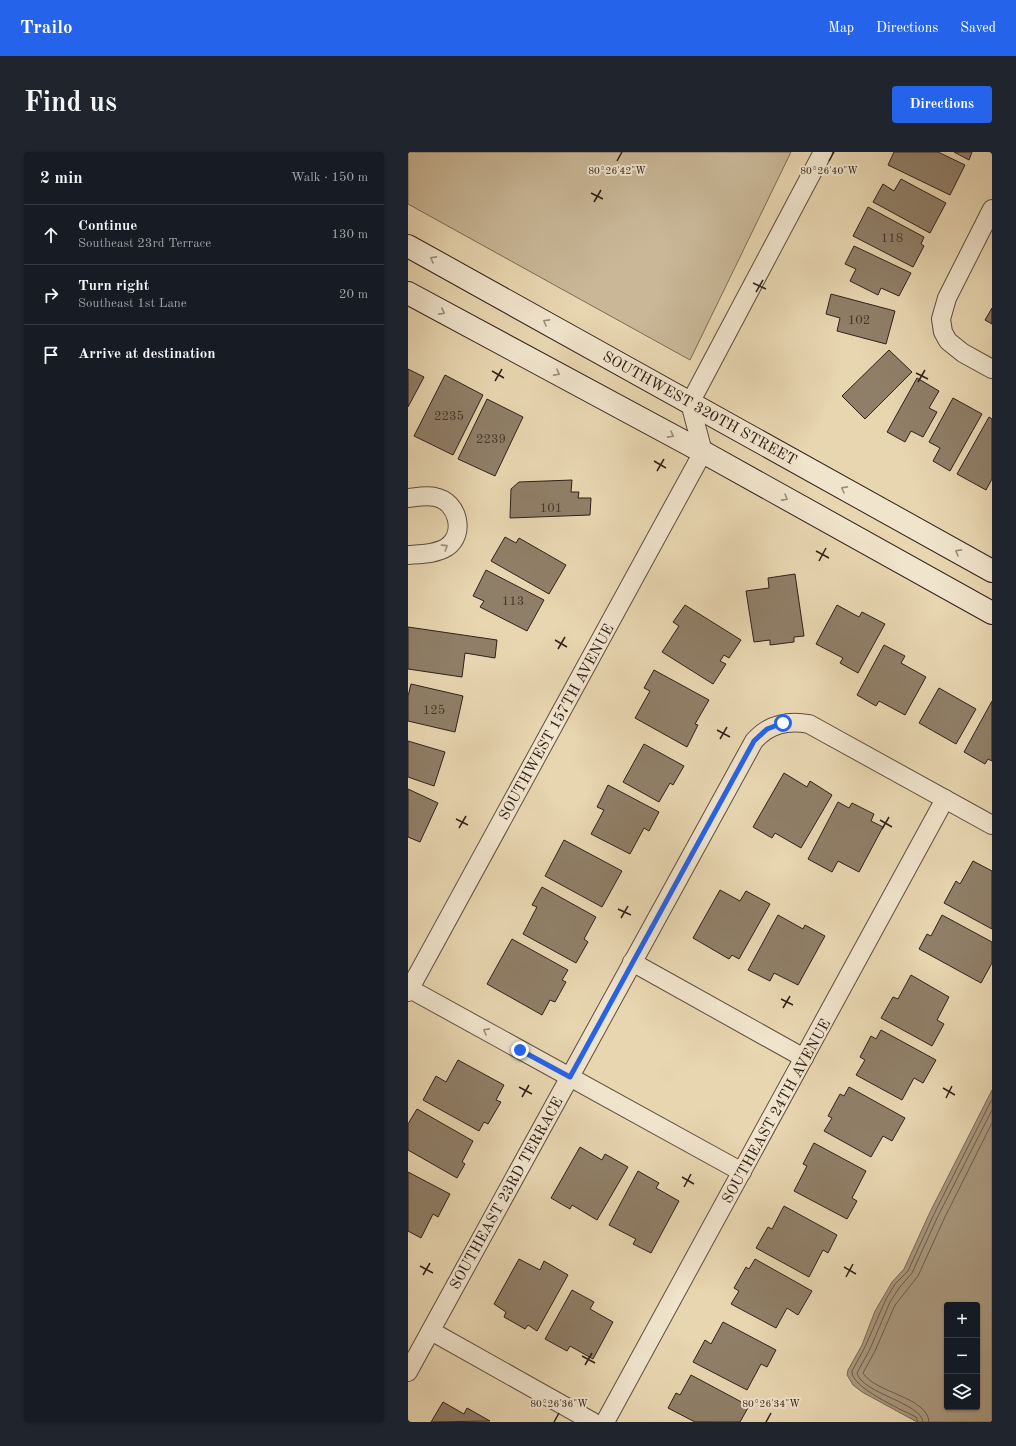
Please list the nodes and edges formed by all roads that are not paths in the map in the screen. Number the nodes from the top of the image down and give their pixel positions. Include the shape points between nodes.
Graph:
1 (823, 152) edge
2 (992, 208) edge
3 (408, 246) edge
4 (408, 293) edge
5 (992, 369) edge
6 (690, 403) junction
7 (703, 452) junction
8 (408, 498) edge
9 (408, 555) edge
10 (992, 571) edge
11 (992, 613) edge
12 (945, 799) junction
13 (992, 825) edge
14 (632, 962) junction
15 (409, 990) edge
16 (804, 1058) junction
17 (570, 1077) junction
18 (742, 1172) junction
19 (431, 1331) junction
20 (408, 1372) edge
21 (594, 1422) edge
22 (606, 1422) edge

1 - 6 street
2 - 5 street via 947,298 941,319 943,332 948,340 963,353
6 -> 3 street, SOUTHWEST 320TH STREET
4 -> 7 street
6 - 7 street
10 -> 6 street, SOUTHWEST 320TH STREET
7 -> 11 street
7 - 15 street, SOUTHWEST 157TH AVENUE
9 -> 8 street via 435,552 448,546 454,539 458,524 453,508 440,498
12 - 13 street
12 - 14 street, SOUTHEAST 23RD TERRACE via 809,724 793,722 774,726 754,741
12 - 16 street, SOUTHEAST 24TH AVENUE
14 - 16 street
14 - 17 street, SOUTHEAST 23RD TERRACE
17 -> 15 street
16 - 18 street, SOUTHEAST 24TH AVENUE
17 - 18 street
17 - 19 street, SOUTHEAST 23RD TERRACE
18 - 22 street, SOUTHEAST 24TH AVENUE
19 - 20 street, SOUTHEAST 23RD TERRACE
19 - 21 street

